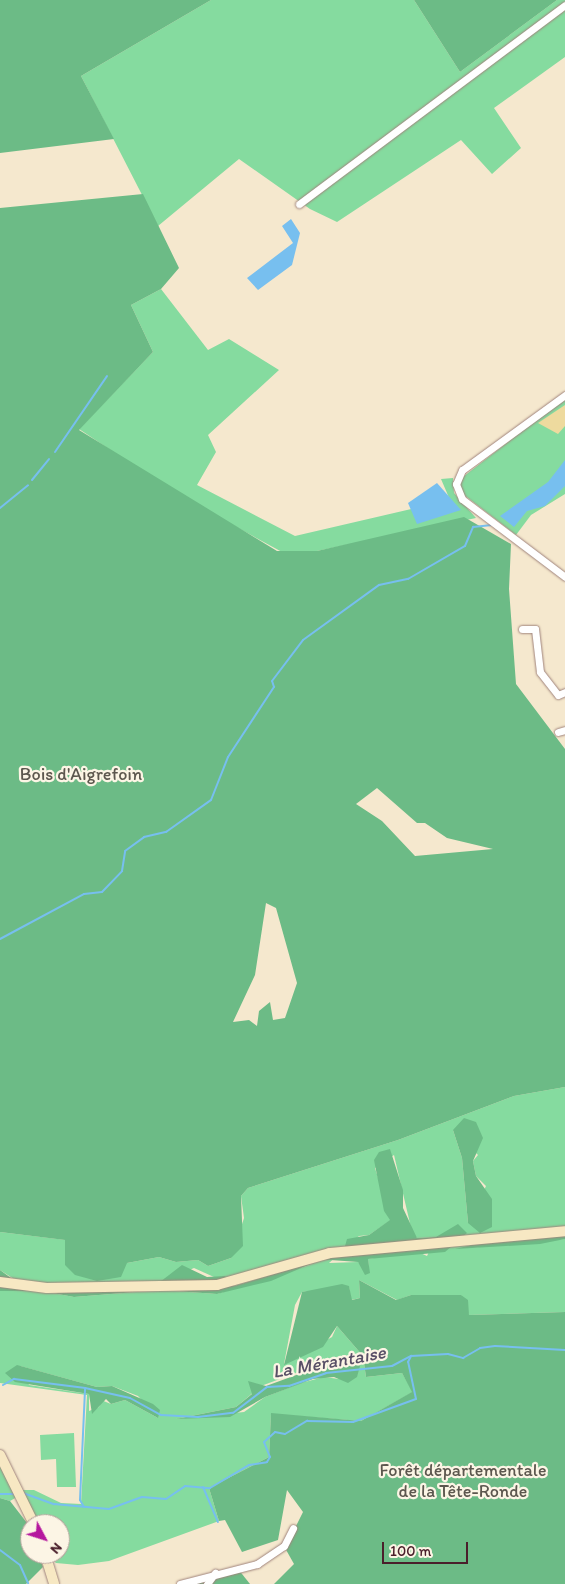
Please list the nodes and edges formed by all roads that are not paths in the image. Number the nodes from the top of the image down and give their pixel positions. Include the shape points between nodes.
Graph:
1 (565, 5) edge
2 (300, 204) dead end
3 (565, 395) edge
4 (565, 577) edge
5 (522, 629) dead end
6 (565, 692) edge
7 (565, 1231) edge
8 (0, 1282) edge
9 (0, 1455) edge
10 (29, 1514) edge
11 (292, 1528) dead end
12 (48, 1564) edge
13 (215, 1573) junction
14 (54, 1584) edge
15 (180, 1584) edge
16 (207, 1584) edge

1 - 2 street
3 - 4 street via 462,470 456,490 503,533 556,566
5 - 6 street via 535,629 540,672 558,695
7 - 8 street via 325,1254 217,1285 47,1288
9 - 10 street
11 - 13 street via 284,1546 257,1564
12 - 14 street
13 - 15 street
13 - 16 street

